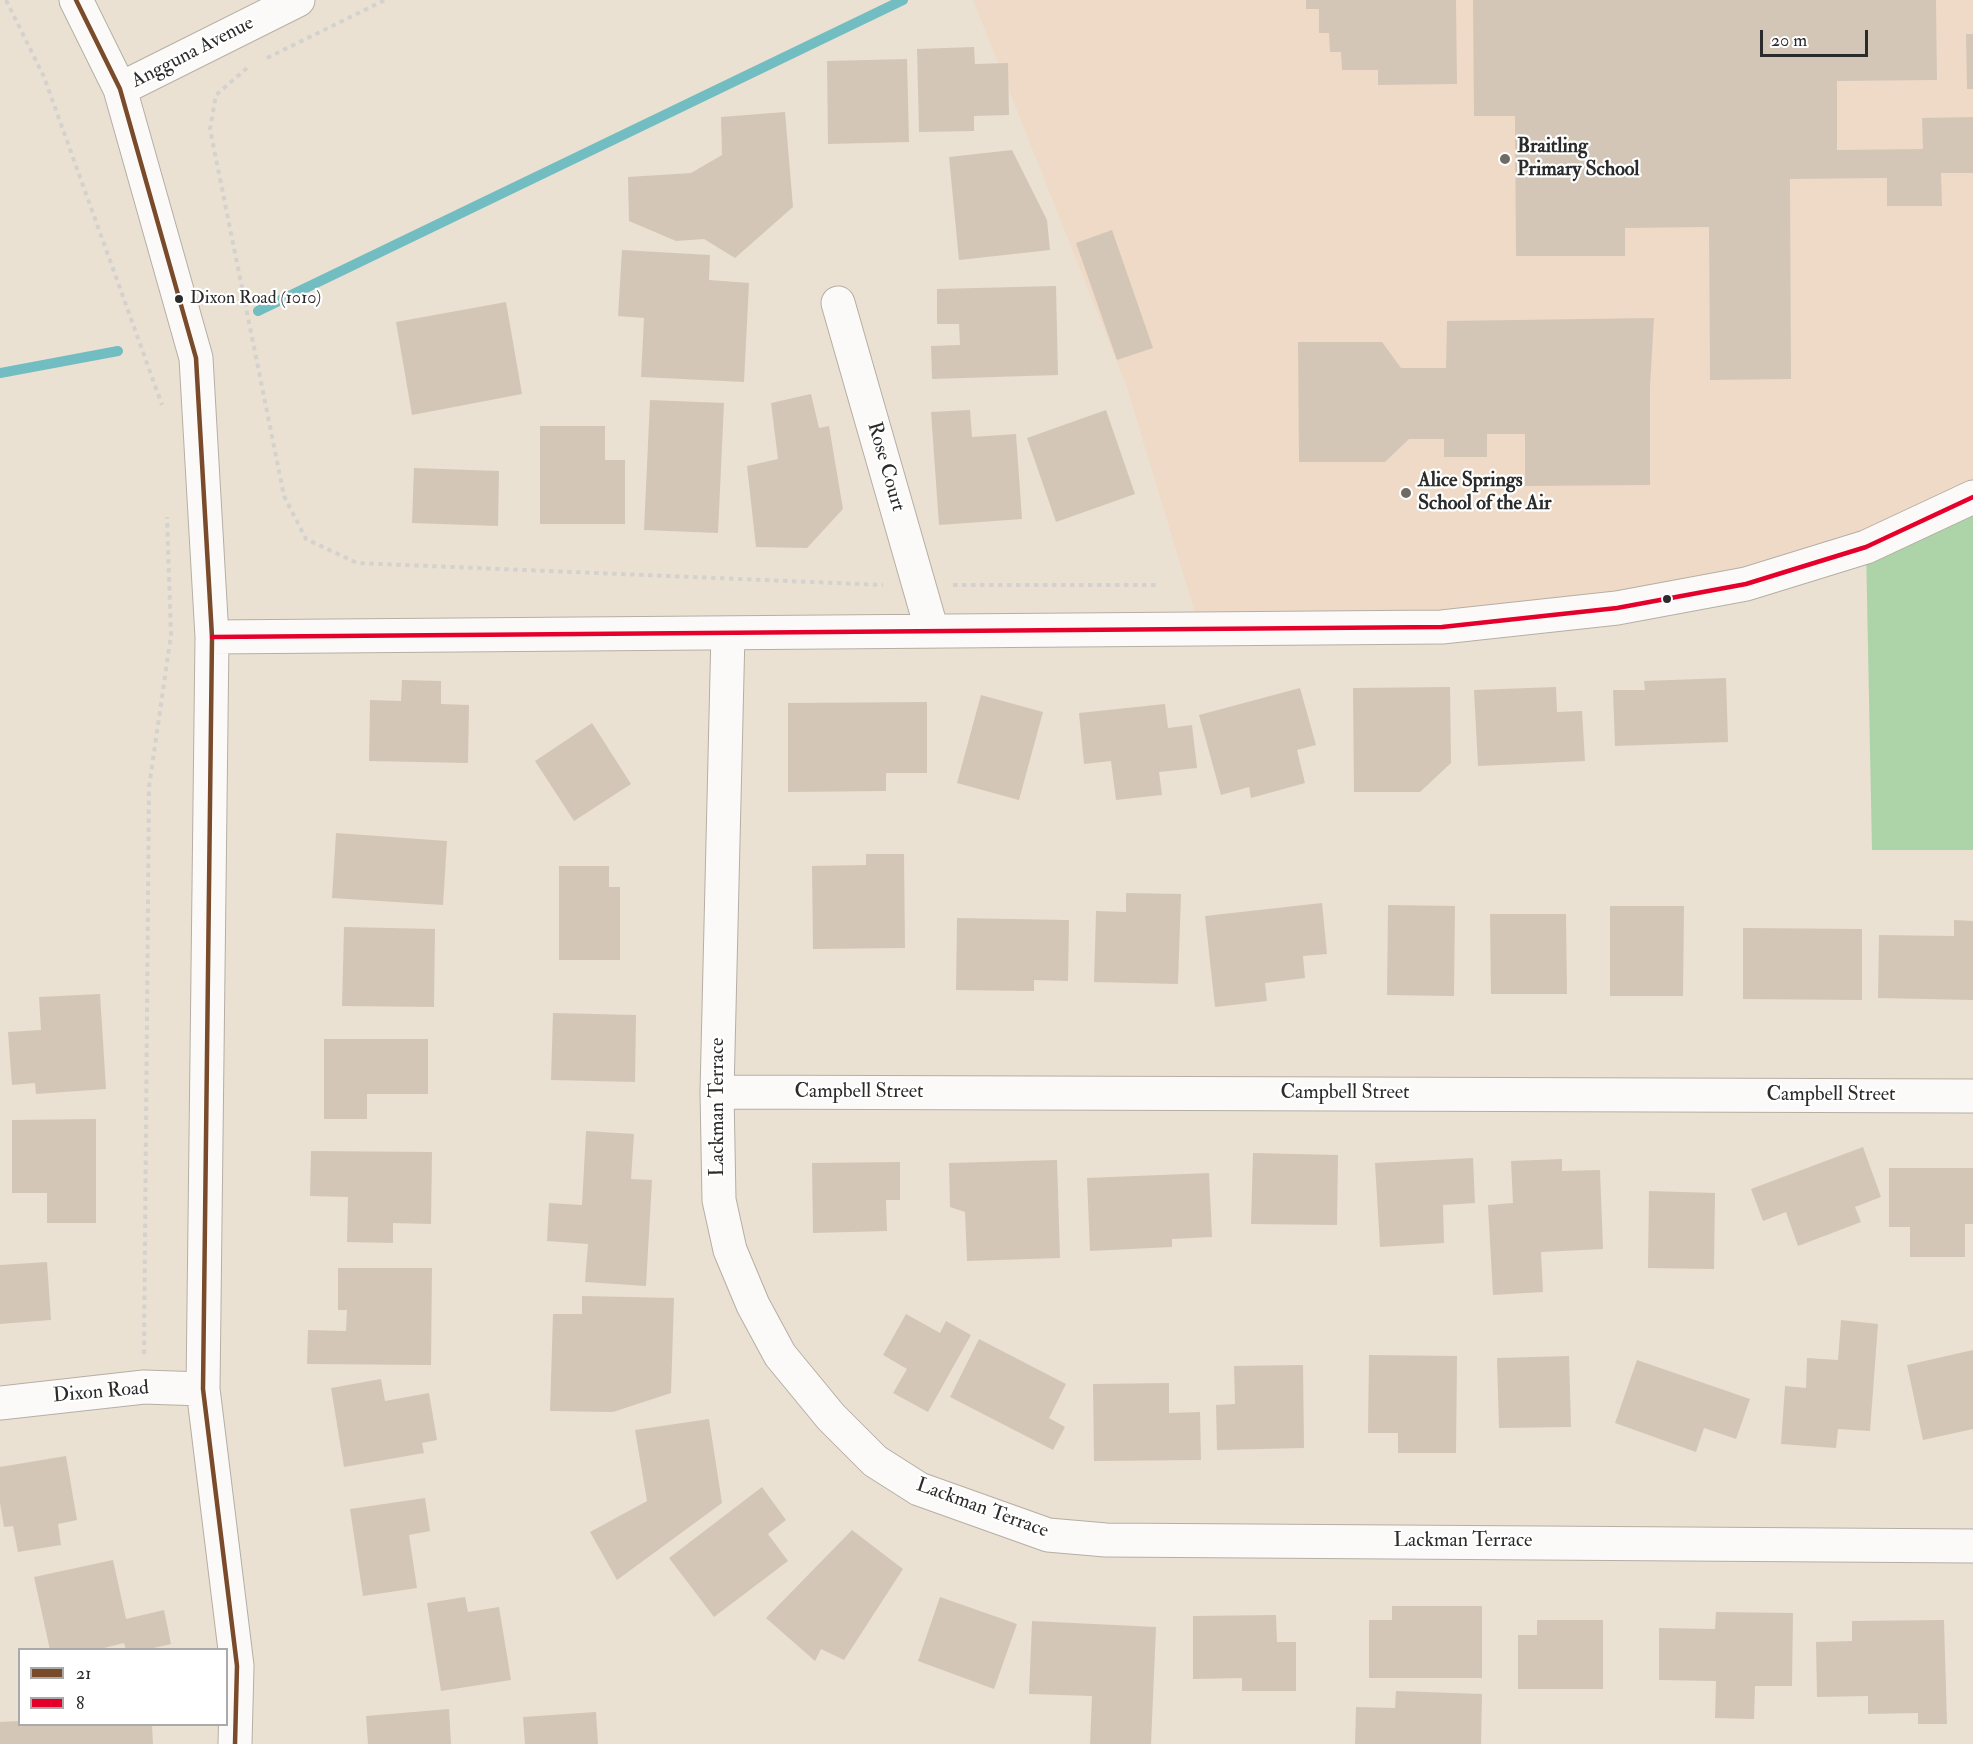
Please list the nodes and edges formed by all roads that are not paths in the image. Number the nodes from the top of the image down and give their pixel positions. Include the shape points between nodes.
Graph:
1 (76, 0) edge
2 (298, 0) edge
3 (120, 89) junction
4 (838, 303) dead end
5 (1973, 496) edge
6 (932, 631) junction
7 (728, 633) junction
8 (212, 637) junction
9 (717, 1092) junction
10 (1973, 1096) edge
11 (203, 1389) junction
12 (0, 1403) edge
13 (1973, 1546) edge
14 (235, 1744) edge

1 - 3 street
2 - 3 street, Angguna Avenue
3 - 8 street via 196,358
4 - 6 street, Rose Court
5 - 6 street via 1855,550 1746,584 1617,608 1442,627
6 - 7 street
7 - 8 street
7 - 9 street, Lackman Terrace
8 - 11 street
9 - 10 street, Campbell Street
9 - 13 street, Lackman Terrace via 719,1200 730,1250 753,1305 780,1355 831,1417 875,1461 919,1489 1048,1535 1106,1540
11 - 12 street, Dixon Road via 144,1387
11 - 14 street via 237,1666

